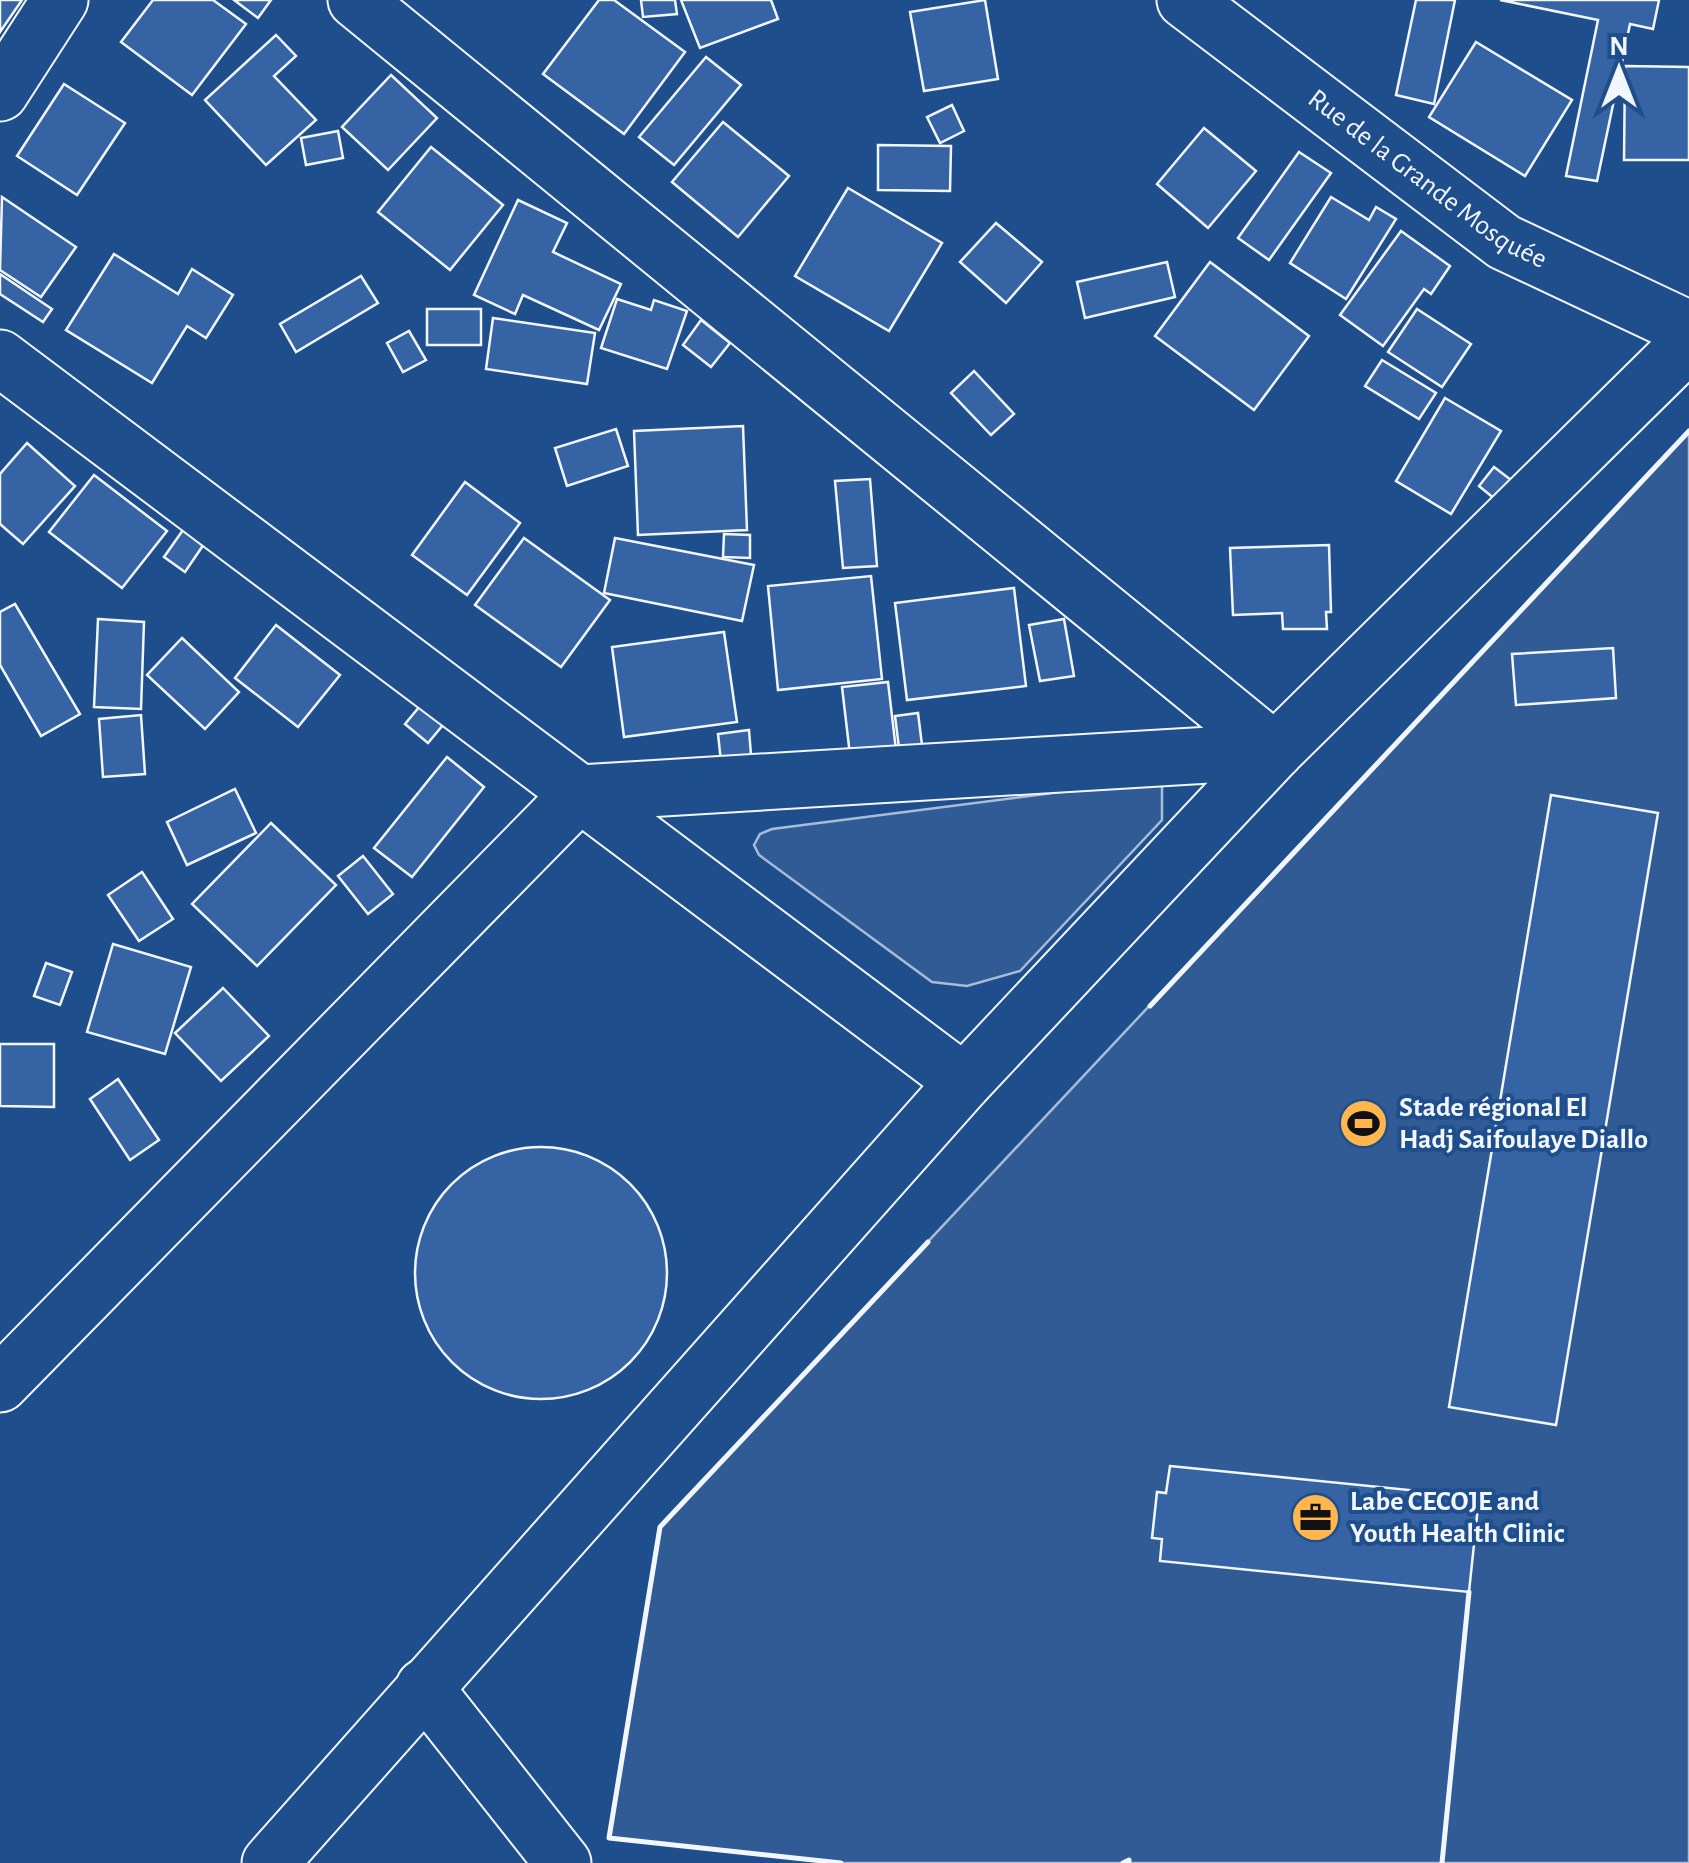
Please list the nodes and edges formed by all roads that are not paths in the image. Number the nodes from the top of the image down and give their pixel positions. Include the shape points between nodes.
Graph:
1 (60, 0) edge
2 (356, 0) edge
3 (1185, 0) edge
4 (0, 93) edge
5 (1689, 329) edge
6 (1689, 344) edge
7 (0, 358) edge
8 (1275, 751) junction
9 (580, 793) junction
10 (964, 1082) junction
11 (0, 1384) edge
12 (424, 1687) junction
13 (270, 1863) edge
14 (563, 1863) edge

1 - 4 street
2 - 8 street
3 - 5 street, Rue de la Grande Mosquée via 1504,242
6 - 8 street
7 - 9 street
8 - 9 street
8 - 10 street
9 - 10 street
9 - 11 street
10 - 12 street
12 - 13 street
12 - 14 street

